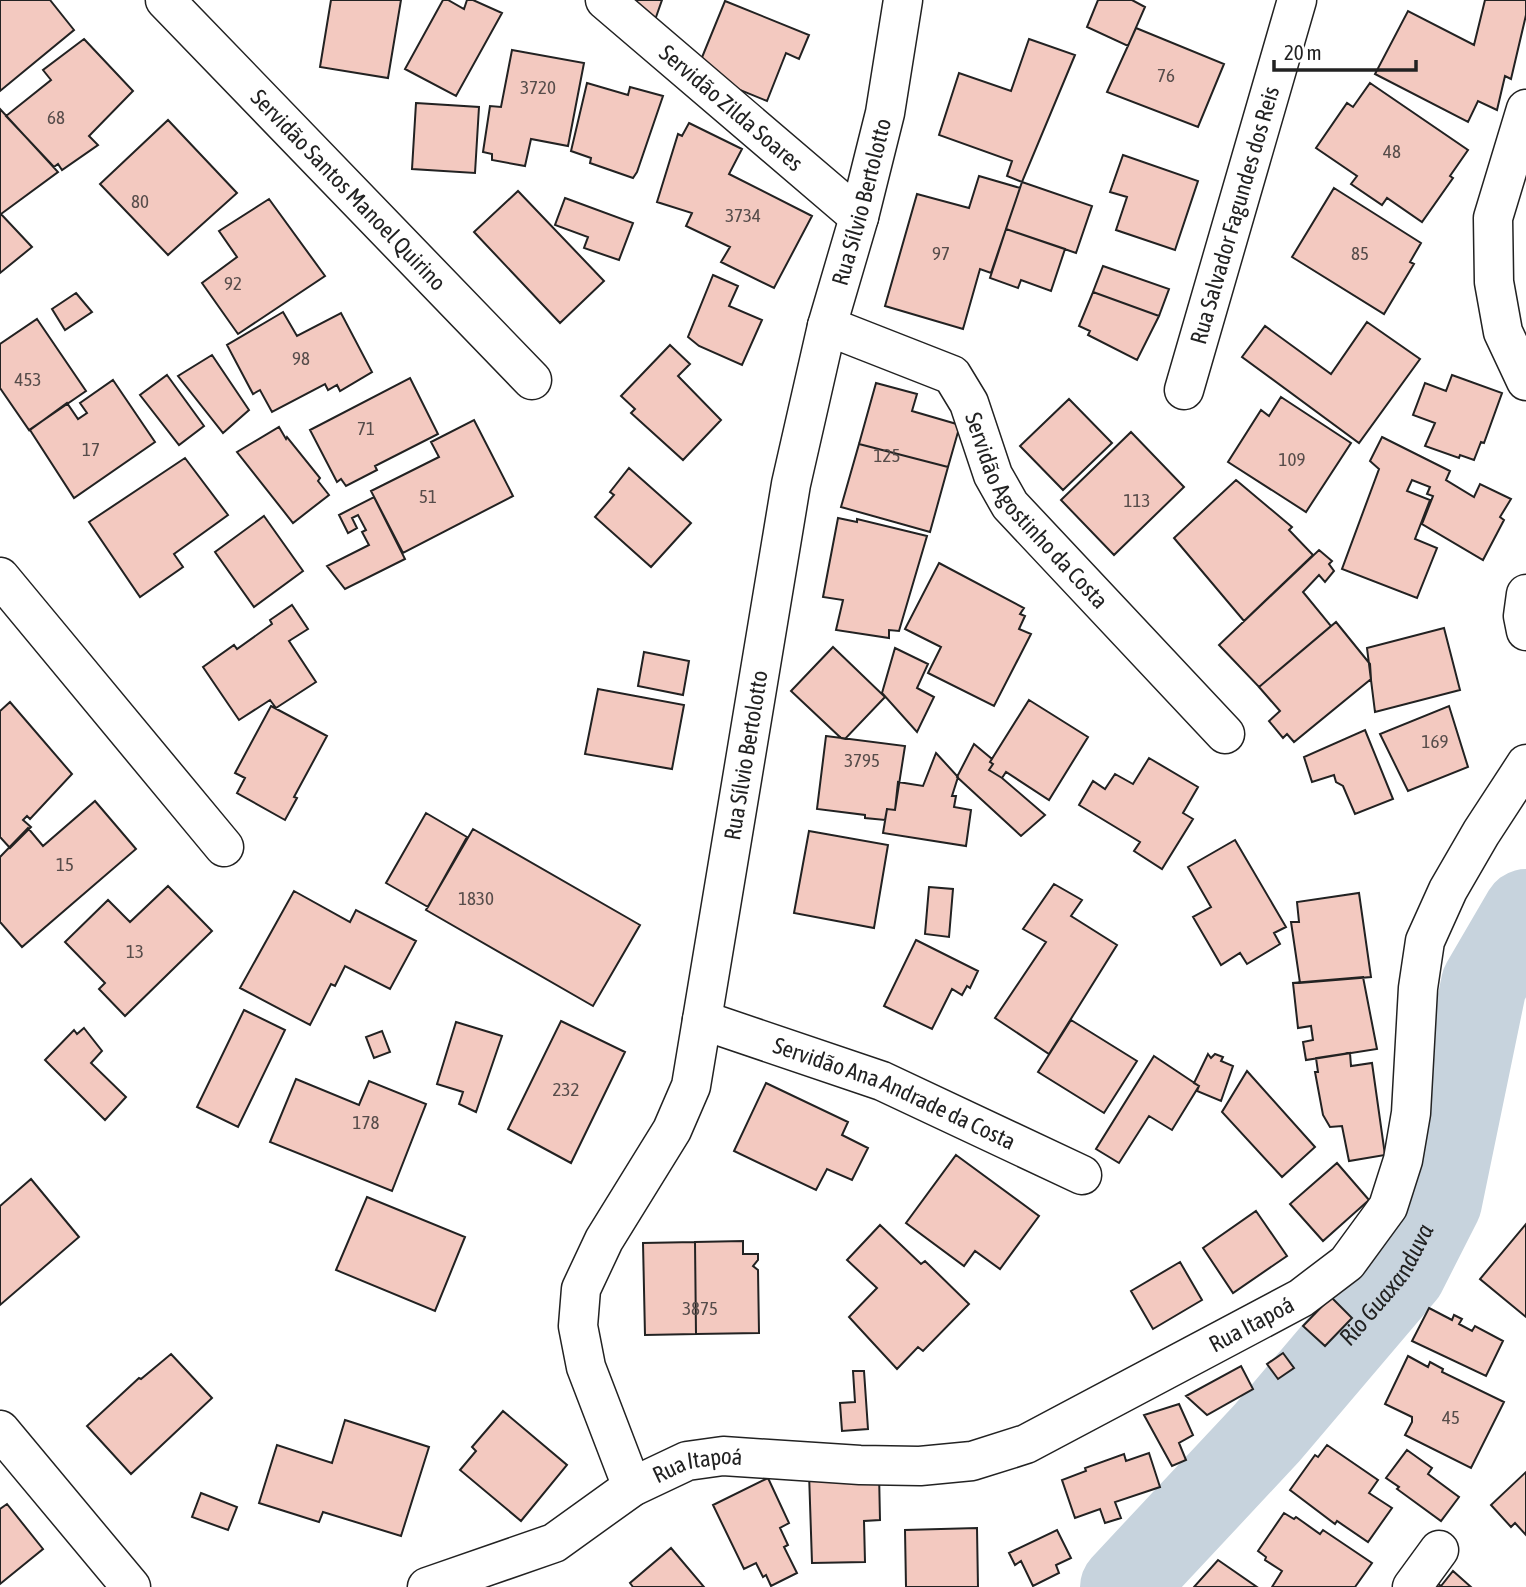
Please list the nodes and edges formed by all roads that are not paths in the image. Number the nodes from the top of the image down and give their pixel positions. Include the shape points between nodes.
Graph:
1 (165, 0) edge
2 (605, 0) edge
3 (904, 0) edge
4 (1297, 0) edge
5 (1526, 109) edge
6 (859, 217) junction
7 (827, 326) junction
8 (532, 380) dead end
9 (1526, 381) edge
10 (1184, 390) dead end
11 (0, 577) edge
12 (1526, 594) edge
13 (1526, 631) edge
14 (1225, 734) dead end
15 (1526, 764) edge
16 (224, 847) dead end
17 (702, 1020) junction
18 (1082, 1175) dead end
19 (0, 1430) edge
20 (632, 1487) junction
21 (1439, 1550) dead end
22 (131, 1587) edge
23 (427, 1587) edge
24 (1412, 1587) edge

1 - 8 street, Servidão Santos Manoel Quirino
2 - 6 street, Servidão Zilda Soares
3 - 6 street, Rua Sílvio Bertolotto via 885,113
4 - 10 street, Rua Salvador Fagundes dos Reis
5 - 9 street via 1493,218 1494,282 1503,332
6 - 7 street, Rua Sílvio Bertolotto
7 - 14 street, Servidão Agostinho da Costa via 952,374 969,403 993,475 1010,505
7 - 17 street, Rua Sílvio Bertolotto via 788,497
11 - 16 street
12 - 13 street
15 - 20 street, Rua Itapoá via 1448,890 1425,941 1403,1160 1388,1207 1347,1262 1301,1298 1110,1400 1026,1444 972,1461 860,1465 723,1456 687,1461
17 - 18 street, Servidão Ana Andrade da Costa via 882,1081
17 - 20 street, Rua Sílvio Bertolotto via 691,1086 672,1130 604,1240 580,1289 578,1326 586,1367
19 - 22 street
20 - 23 street, Rua Itapoá via 554,1543
21 - 24 street

